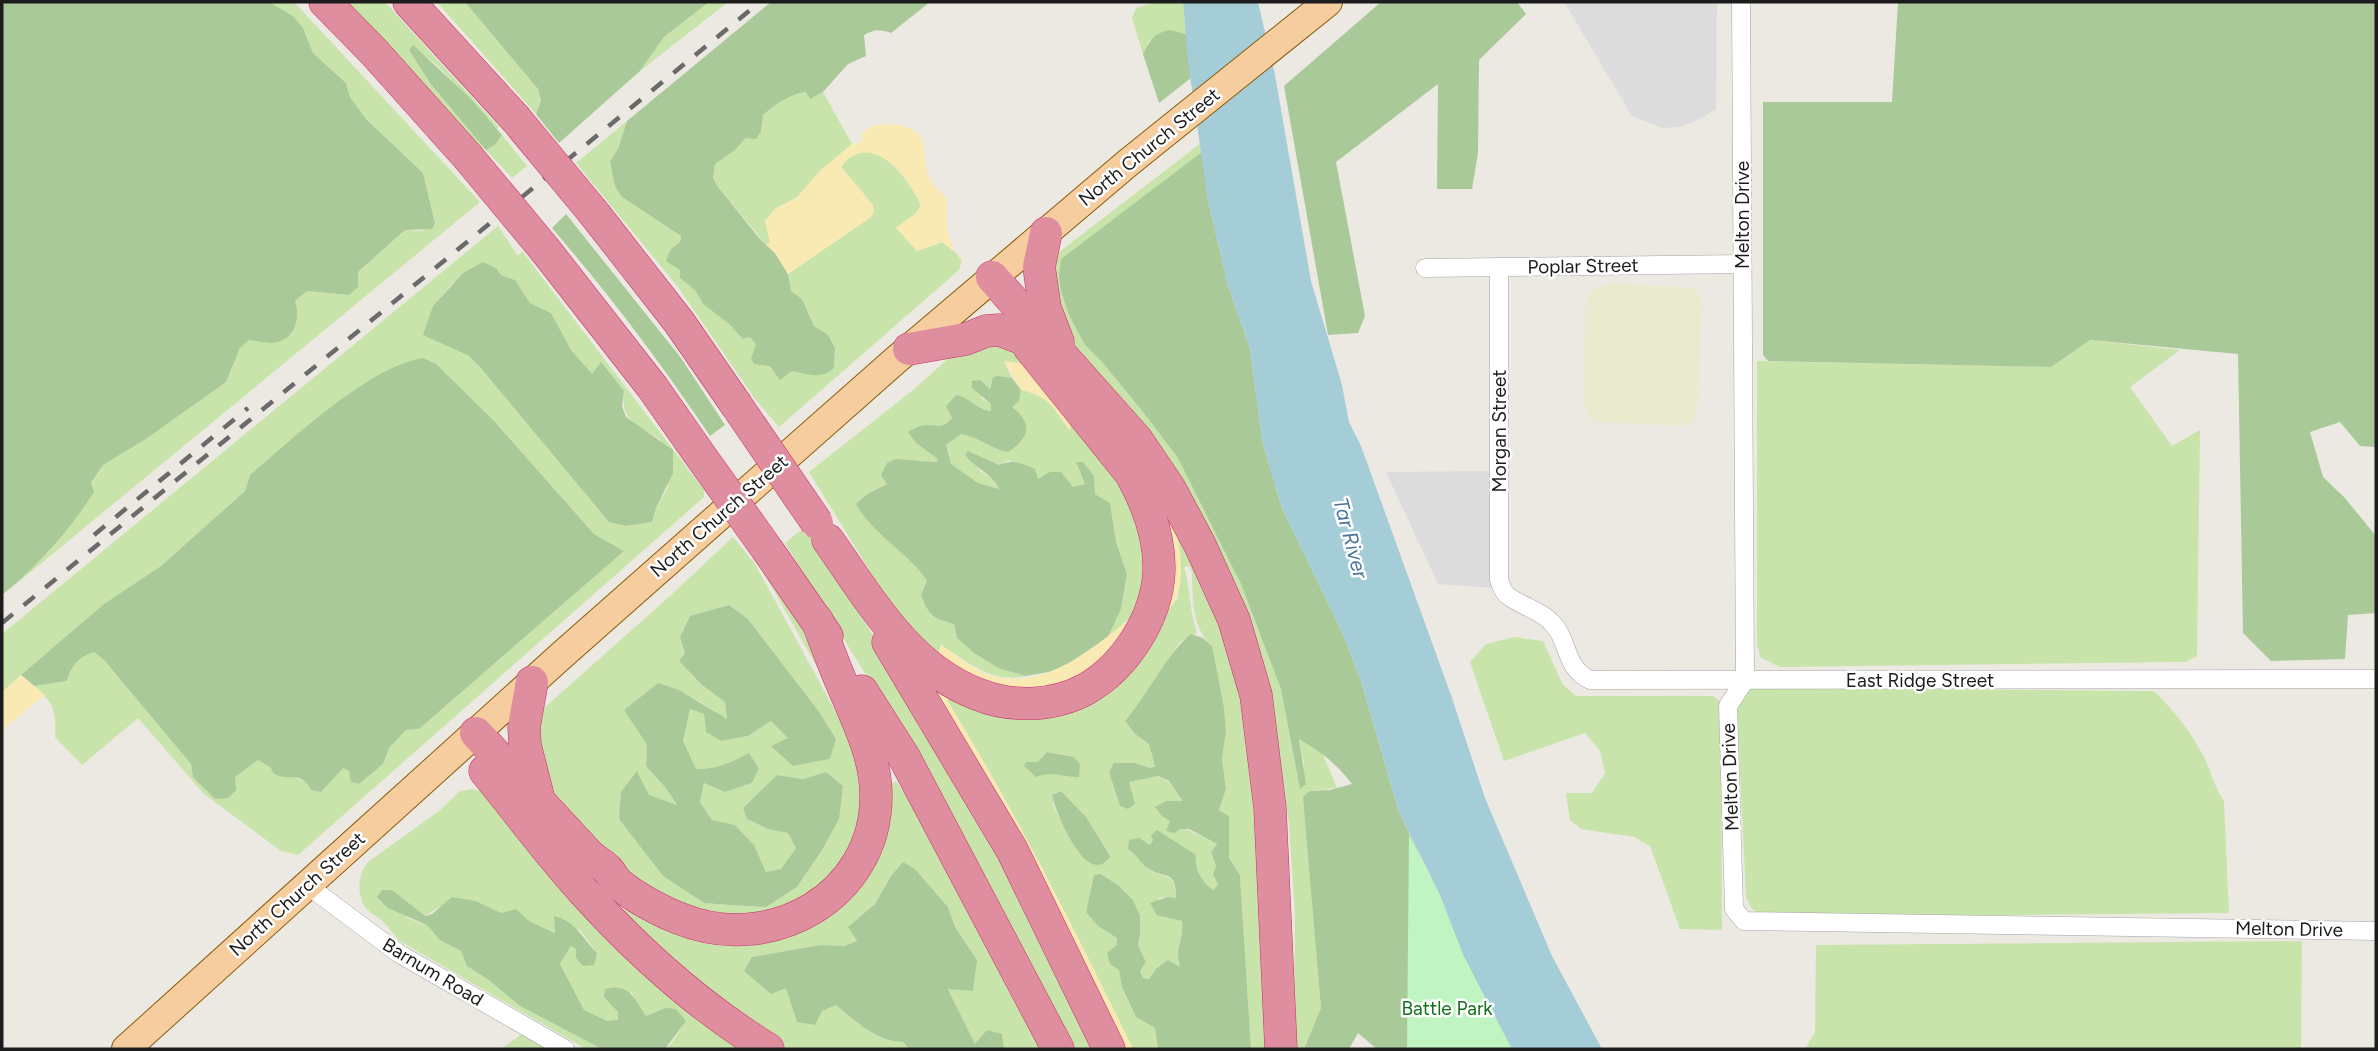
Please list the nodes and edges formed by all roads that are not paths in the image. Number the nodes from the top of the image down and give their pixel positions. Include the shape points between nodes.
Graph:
1 (325, 2) edge
2 (409, 2) edge
3 (1741, 2) edge
4 (1324, 5) edge
5 (1046, 233) junction
6 (1742, 264) junction
7 (1499, 267) junction
8 (1425, 268) dead end
9 (987, 283) junction
10 (1021, 338) junction
11 (909, 349) junction
12 (1064, 356) junction
13 (822, 531) junction
14 (1505, 594) joint
15 (817, 620) junction
16 (2376, 679) edge
17 (1745, 680) junction
18 (532, 682) junction
19 (471, 739) junction
20 (539, 801) junction
21 (307, 885) junction
22 (2376, 931) edge
23 (127, 1049) edge
24 (565, 1049) edge
25 (768, 1049) edge
26 (1058, 1049) edge
27 (1109, 1049) edge
28 (1281, 1049) edge

1 - 15 highway, bridge via 468,157 546,251 653,388
2 - 13 highway, bridge via 515,118 679,322
3 - 6 street, Melton Drive
4 - 5 main road, North Church Street
5 - 9 main road, North Church Street
5 - 12 highway via 1039,267 1042,288
6 - 7 street, Poplar Street
6 - 17 street, Melton Drive
7 - 8 street, Poplar Street
7 - 14 street, Morgan Street via 1499,580
9 - 10 highway
9 - 11 main road, North Church Street
9 - 12 highway
10 - 11 highway via 1000,330 986,331
10 - 13 highway via 1132,474 1148,512 1158,554 1157,589 1146,623 1124,655 1086,689 1054,701 1018,704 976,694 908,648
11 - 18 main road, North Church Street
12 - 28 highway via 1137,440 1170,489 1234,620 1256,695 1270,808
13 - 27 highway via 1012,850
14 - 17 street, East Ridge Street via 1552,623 1571,664 1590,680
15 - 20 highway via 864,733 876,795 871,834 853,869 820,904 784,923 757,929 730,930 681,919 619,884
15 - 26 highway via 904,757
16 - 17 street, East Ridge Street
17 - 22 street, Melton Drive via 1728,706 1734,909 1744,921
18 - 19 main road, North Church Street
18 - 20 highway via 525,745
19 - 20 highway
19 - 21 main road, North Church Street
19 - 25 highway via 582,891 640,951 705,1007
21 - 23 main road, North Church Street
21 - 24 street, Barnum Road via 398,953

